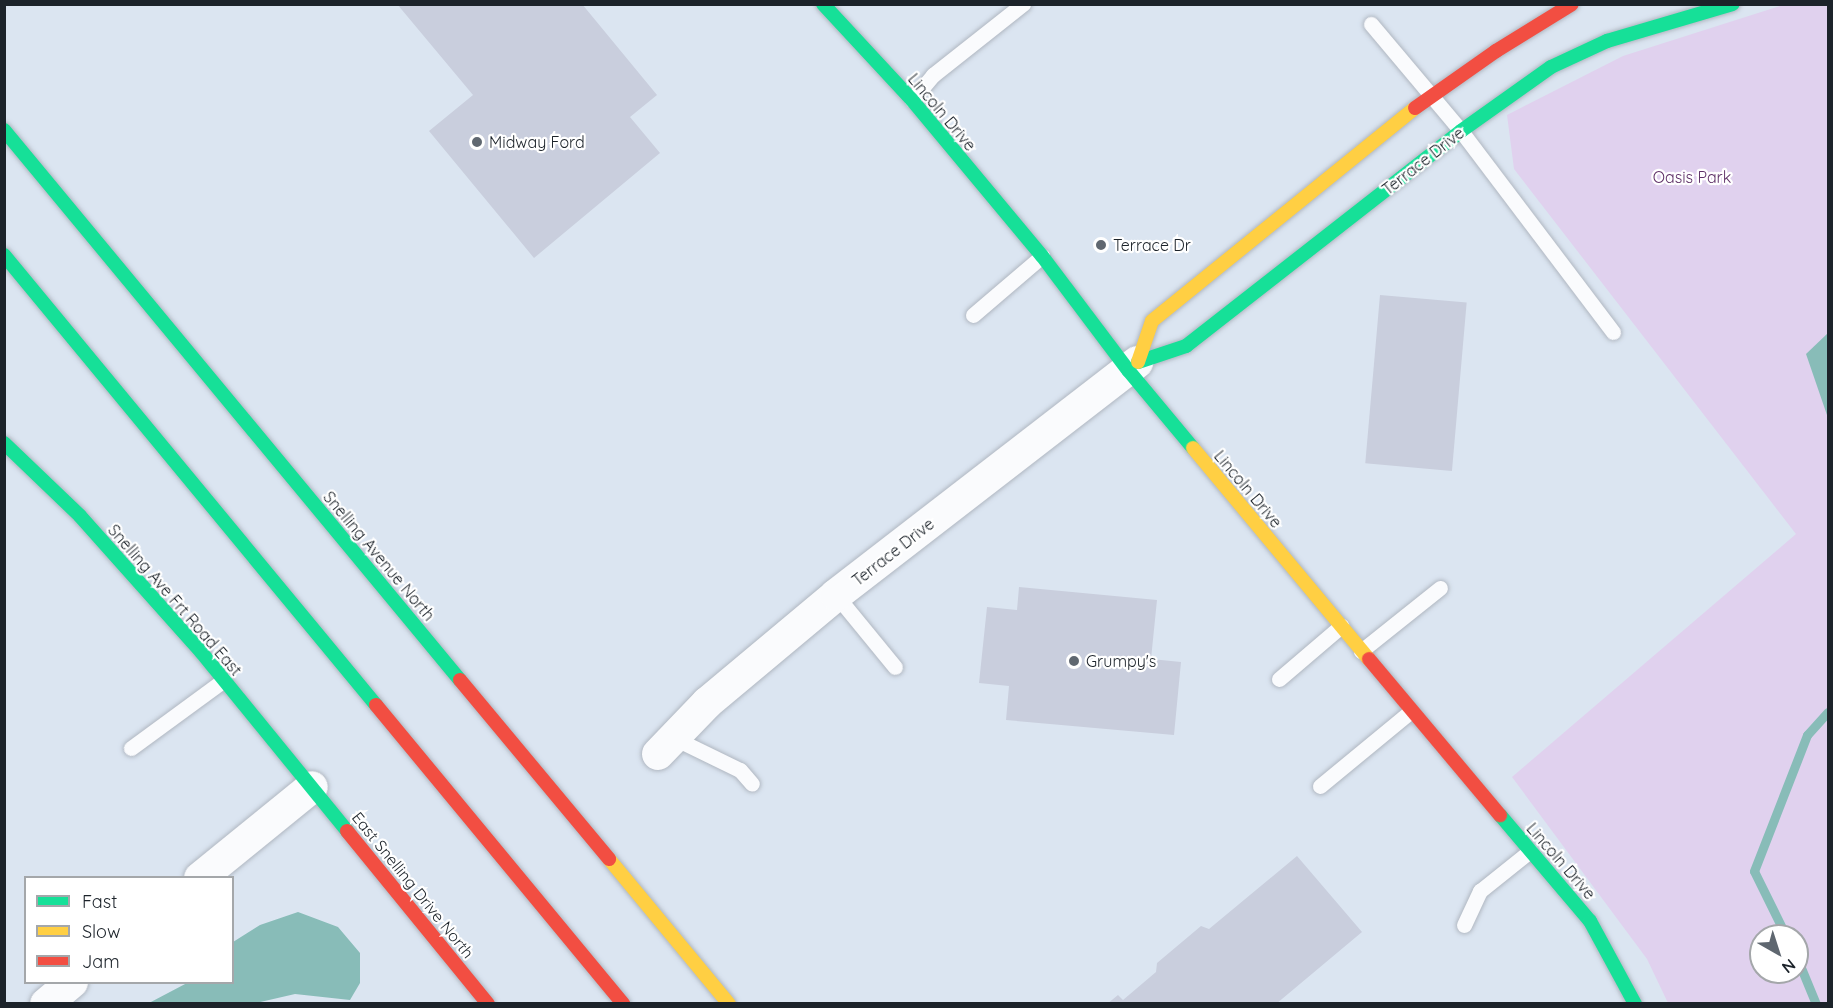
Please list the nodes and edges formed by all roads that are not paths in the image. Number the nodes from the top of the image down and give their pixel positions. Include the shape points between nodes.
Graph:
1 (823, 4) edge
2 (1023, 4) edge
3 (1572, 4) edge
4 (1733, 4) edge
5 (1371, 24) dead end
6 (1432, 96) junction
7 (912, 100) junction
8 (4, 130) edge
9 (1461, 130) junction
10 (4, 255) edge
11 (1042, 256) junction
12 (973, 315) dead end
13 (1613, 332) dead end
14 (1133, 366) junction
15 (4, 443) edge
16 (1440, 588) dead end
17 (836, 595) junction
18 (1341, 626) junction
19 (1361, 651) junction
20 (895, 667) dead end
21 (1279, 679) dead end
22 (224, 680) junction
23 (1411, 711) junction
24 (666, 746) joint
25 (131, 748) dead end
26 (752, 784) dead end
27 (1320, 786) dead end
28 (312, 787) junction
29 (1530, 850) junction
30 (202, 876) edge
31 (1464, 926) dead end
32 (70, 984) edge
33 (46, 1004) edge
34 (488, 1004) edge
35 (623, 1004) edge
36 (729, 1004) edge
37 (1635, 1004) edge

1 - 7 main road, Lincoln Drive
2 - 7 lane via 933,75
3 - 6 main road
4 - 9 main road, Terrace Drive via 1643,29 1578,53 1551,67
5 - 6 lane
6 - 9 lane
6 - 14 main road via 1152,321
7 - 11 main road, Lincoln Drive
8 - 36 main road, Snelling Avenue North
9 - 13 lane
9 - 14 main road, Terrace Drive via 1186,346
10 - 35 main road
11 - 12 lane
11 - 14 main road, Lincoln Drive
14 - 17 street, Terrace Drive
14 - 18 main road, Lincoln Drive
15 - 22 main road, Snelling Ave Frt Road East via 80,516
16 - 19 lane
17 - 20 lane
17 - 24 street, Terrace Drive via 707,703
18 - 19 main road, Lincoln Drive
18 - 21 lane
19 - 23 main road, Lincoln Drive
22 - 25 lane
22 - 28 main road, Snelling Ave Frt Road East
23 - 27 lane
23 - 29 main road, Lincoln Drive
24 - 26 lane via 741,770
28 - 30 street
28 - 34 main road, East Snelling Drive North
29 - 31 lane via 1480,891
29 - 37 main road, Lincoln Drive via 1590,921
32 - 33 street

